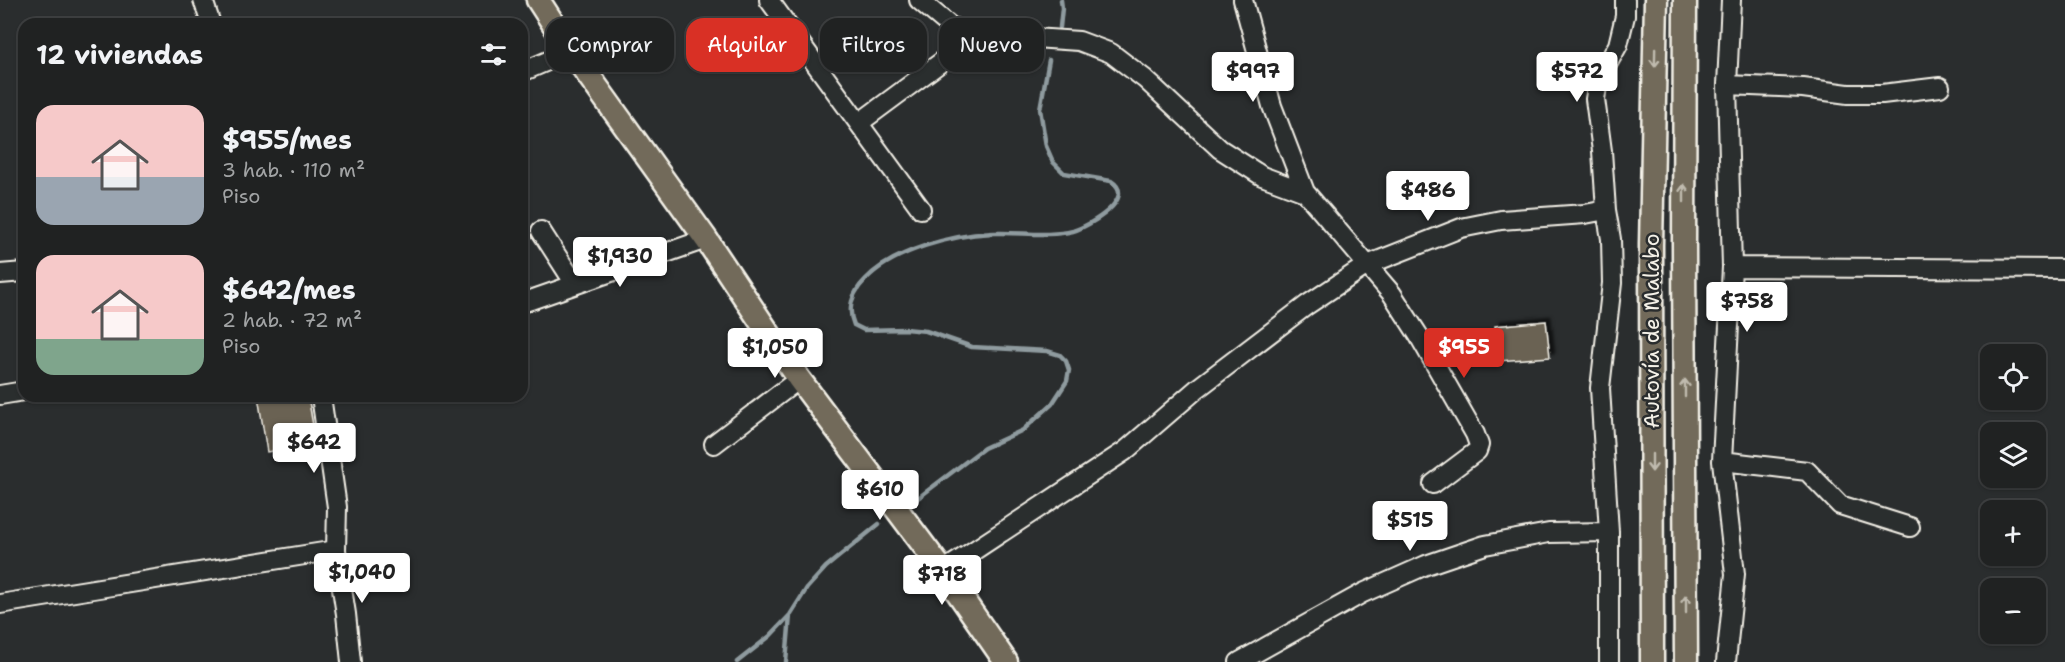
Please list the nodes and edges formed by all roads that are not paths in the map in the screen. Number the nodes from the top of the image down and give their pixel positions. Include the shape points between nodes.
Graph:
1 (203, 0) edge
2 (538, 0) edge
3 (769, 0) edge
4 (919, 0) edge
5 (1243, 0) edge
6 (1625, 0) edge
7 (1656, 0) edge
8 (1685, 0) edge
9 (1731, 0) edge
10 (210, 18) edge
11 (550, 18) edge
12 (940, 18) edge
13 (1044, 39) edge
14 (546, 62) edge
15 (939, 64) edge
16 (528, 69) edge
17 (587, 72) edge
18 (1727, 85) junction
19 (1940, 87) dead end
20 (859, 123) junction
21 (1305, 192) junction
22 (921, 209) dead end
23 (1606, 210) junction
24 (541, 231) dead end
25 (706, 239) junction
26 (1367, 266) junction
27 (1732, 267) junction
28 (2065, 269) edge
29 (18, 272) edge
30 (0, 274) edge
31 (575, 284) junction
32 (528, 301) edge
33 (799, 378) junction
34 (18, 392) edge
35 (0, 395) edge
36 (322, 402) edge
37 (714, 444) dead end
38 (1722, 461) junction
39 (1433, 484) dead end
40 (1910, 527) dead end
41 (1609, 532) junction
42 (336, 550) junction
43 (943, 571) junction
44 (0, 604) edge
45 (351, 662) edge
46 (1006, 662) edge
47 (1239, 662) edge
48 (1609, 662) edge
49 (1652, 662) edge
50 (1686, 662) edge
51 (1726, 662) edge

1 - 10 street
2 - 11 main road
3 - 20 street
4 - 12 street
5 - 21 street via 1272,106
6 - 23 street via 1618,45 1598,81 1595,99
7 -> 49 main road, Autovía de Malabo
50 -> 8 main road, Autovía de Malabo
9 - 18 street
13 - 21 street via 1079,41 1111,52 1220,149 1262,176
14 - 16 street
15 - 20 street
17 - 25 main road
18 - 19 street via 1848,94
18 - 27 street
20 - 22 street
21 - 26 street
23 - 26 street via 1501,220 1461,228
23 - 41 street via 1612,283 1600,388
24 - 31 street
25 - 31 street
25 - 33 main road
26 - 39 street via 1392,294 1419,336 1479,445 1473,455
26 - 43 street via 1307,305 1197,388 1125,451
27 - 28 street
27 - 38 street
29 - 30 street
31 - 32 street
33 - 37 street
33 - 43 main road
34 - 35 street
36 - 42 street via 337,507
38 - 40 street via 1807,471 1840,505
38 - 51 street via 1735,574
41 - 47 street via 1549,533 1485,545 1426,565 1363,593
41 - 48 street
42 - 44 street
42 - 45 street
43 - 46 main road

